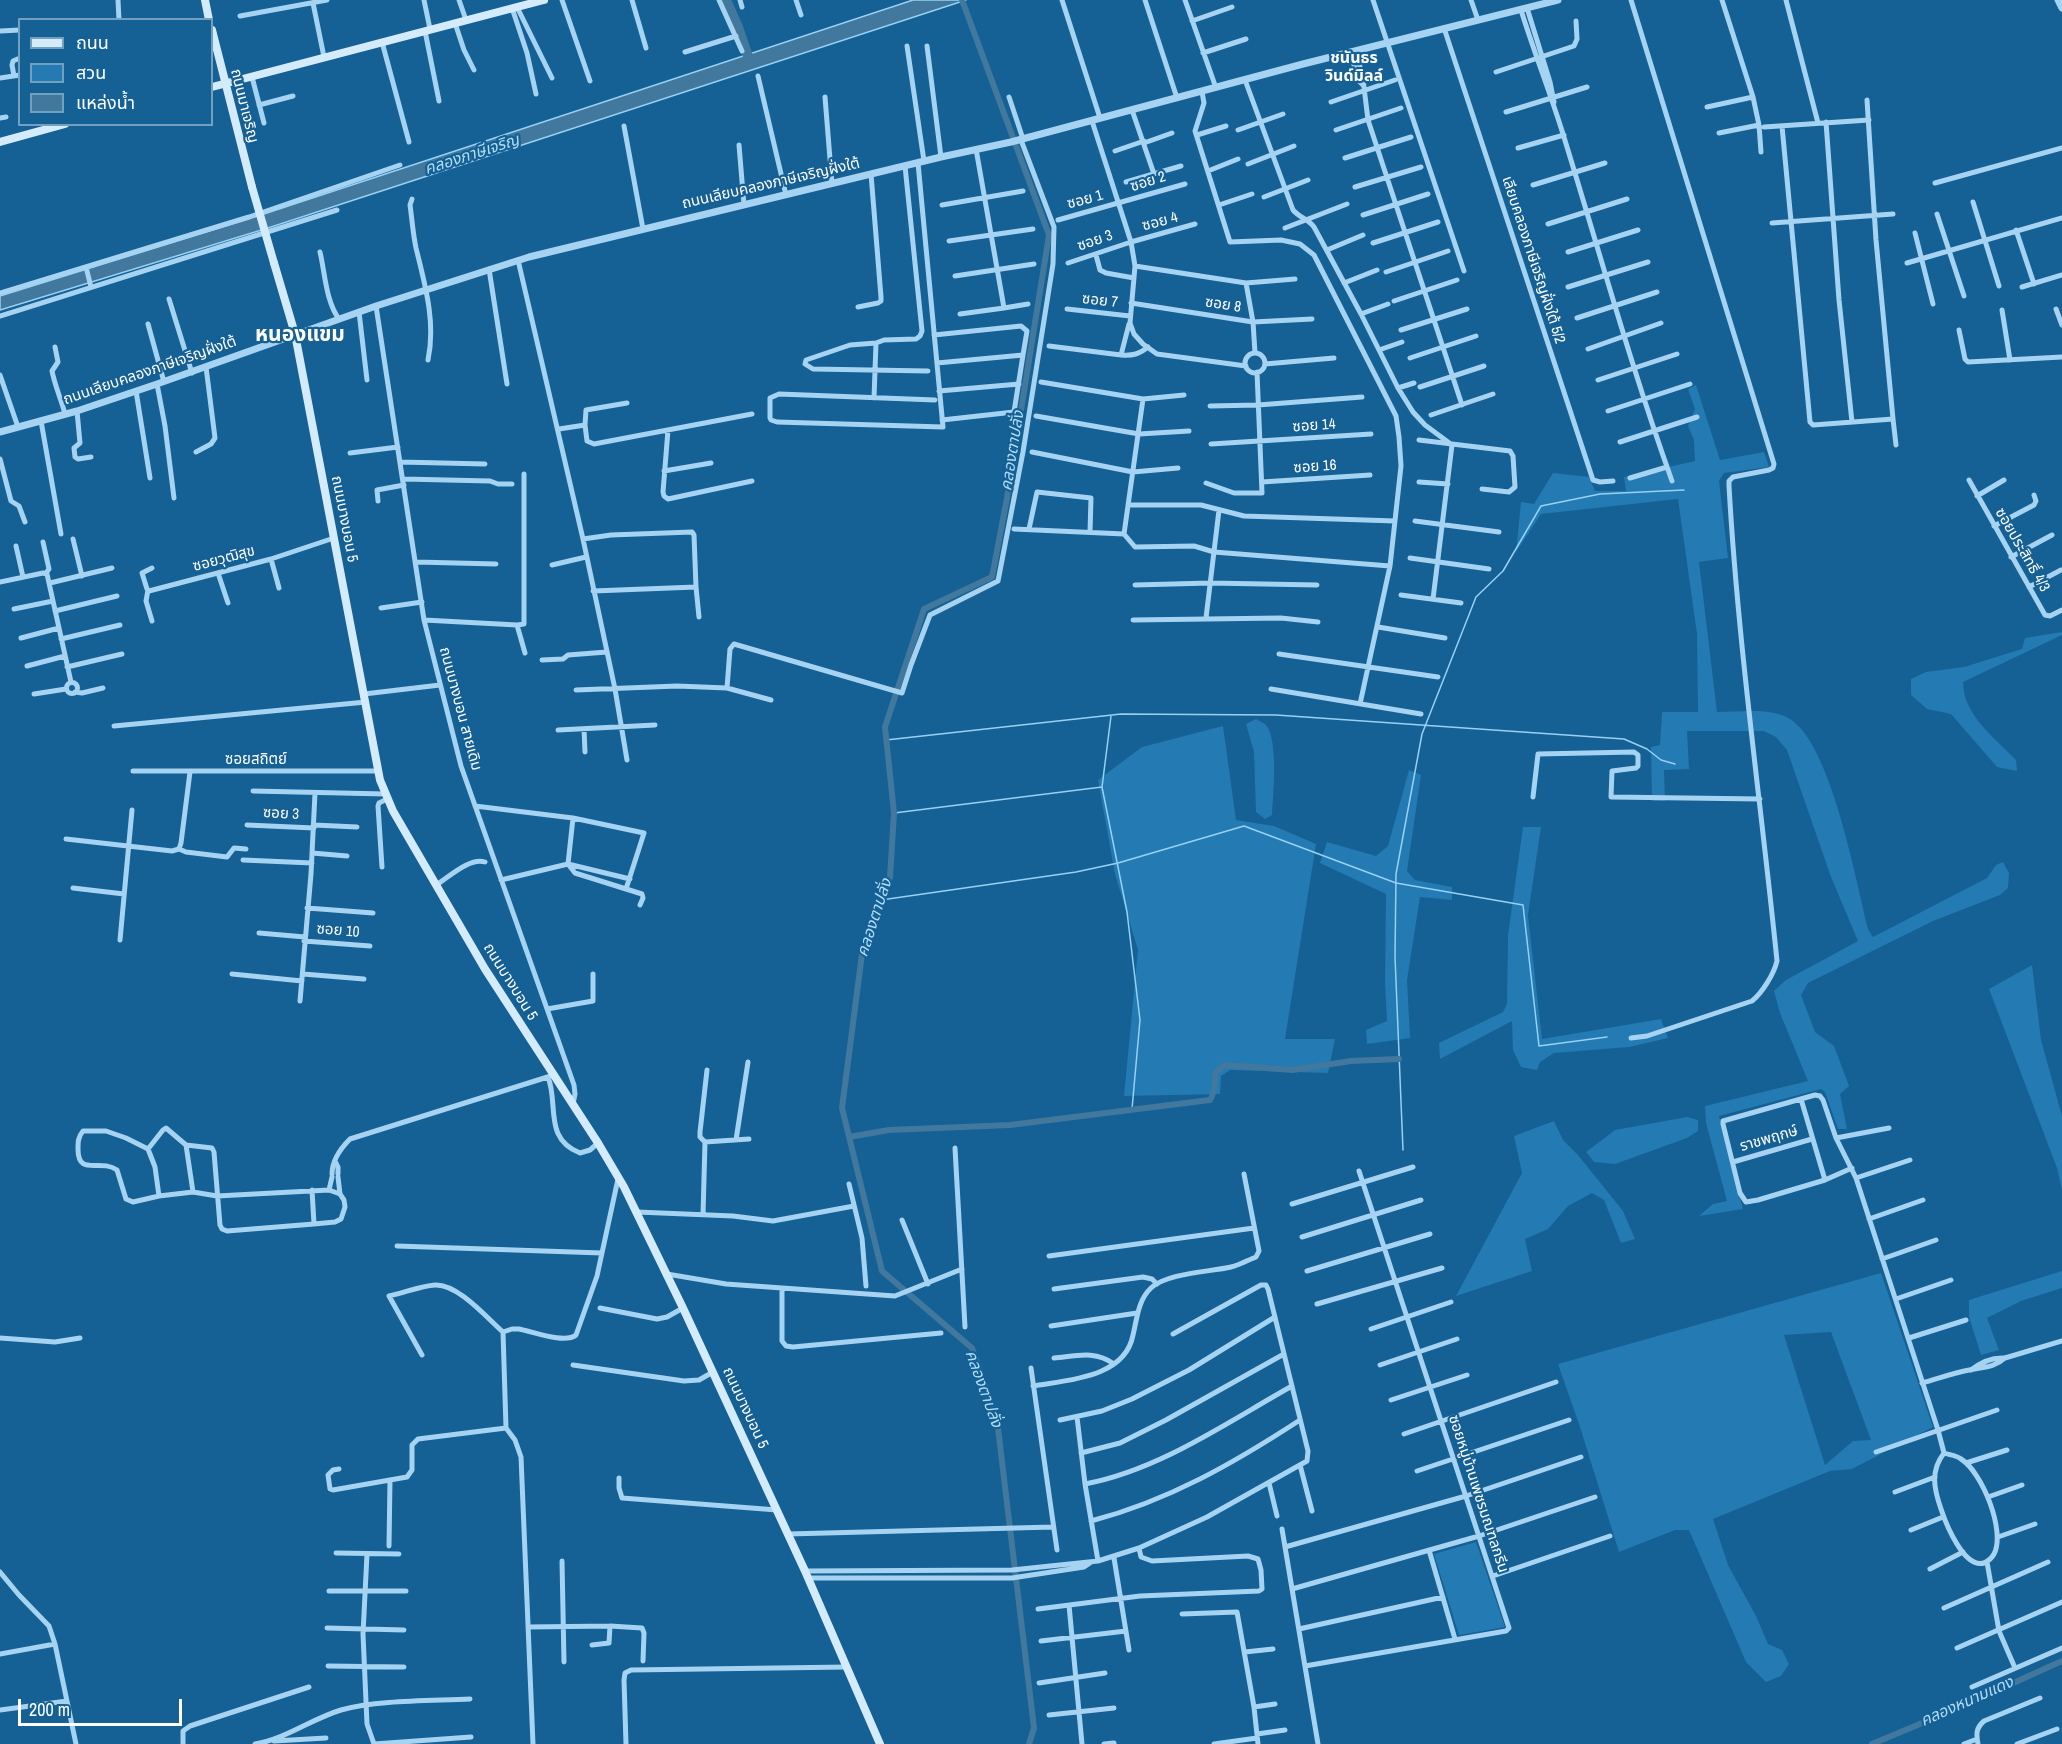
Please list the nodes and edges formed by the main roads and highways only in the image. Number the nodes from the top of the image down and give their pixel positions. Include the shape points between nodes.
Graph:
1 (204, 0) edge
2 (539, 1) edge
3 (208, 18) edge
4 (213, 34) edge
5 (224, 84) junction
6 (213, 87) edge
7 (57, 126) edge
8 (0, 142) edge
9 (252, 187) joint
10 (880, 1744) edge

1 - 3 main road
2 - 5 main road
4 - 5 main road, ถนนมาเจริญ
5 - 6 main road
5 - 9 main road, ถนนมาเจริญ
7 - 8 main road
9 - 10 main road, ถนนบางบอน 5, bridge via 296,334 386,796 485,969 598,1143 637,1212 807,1575

